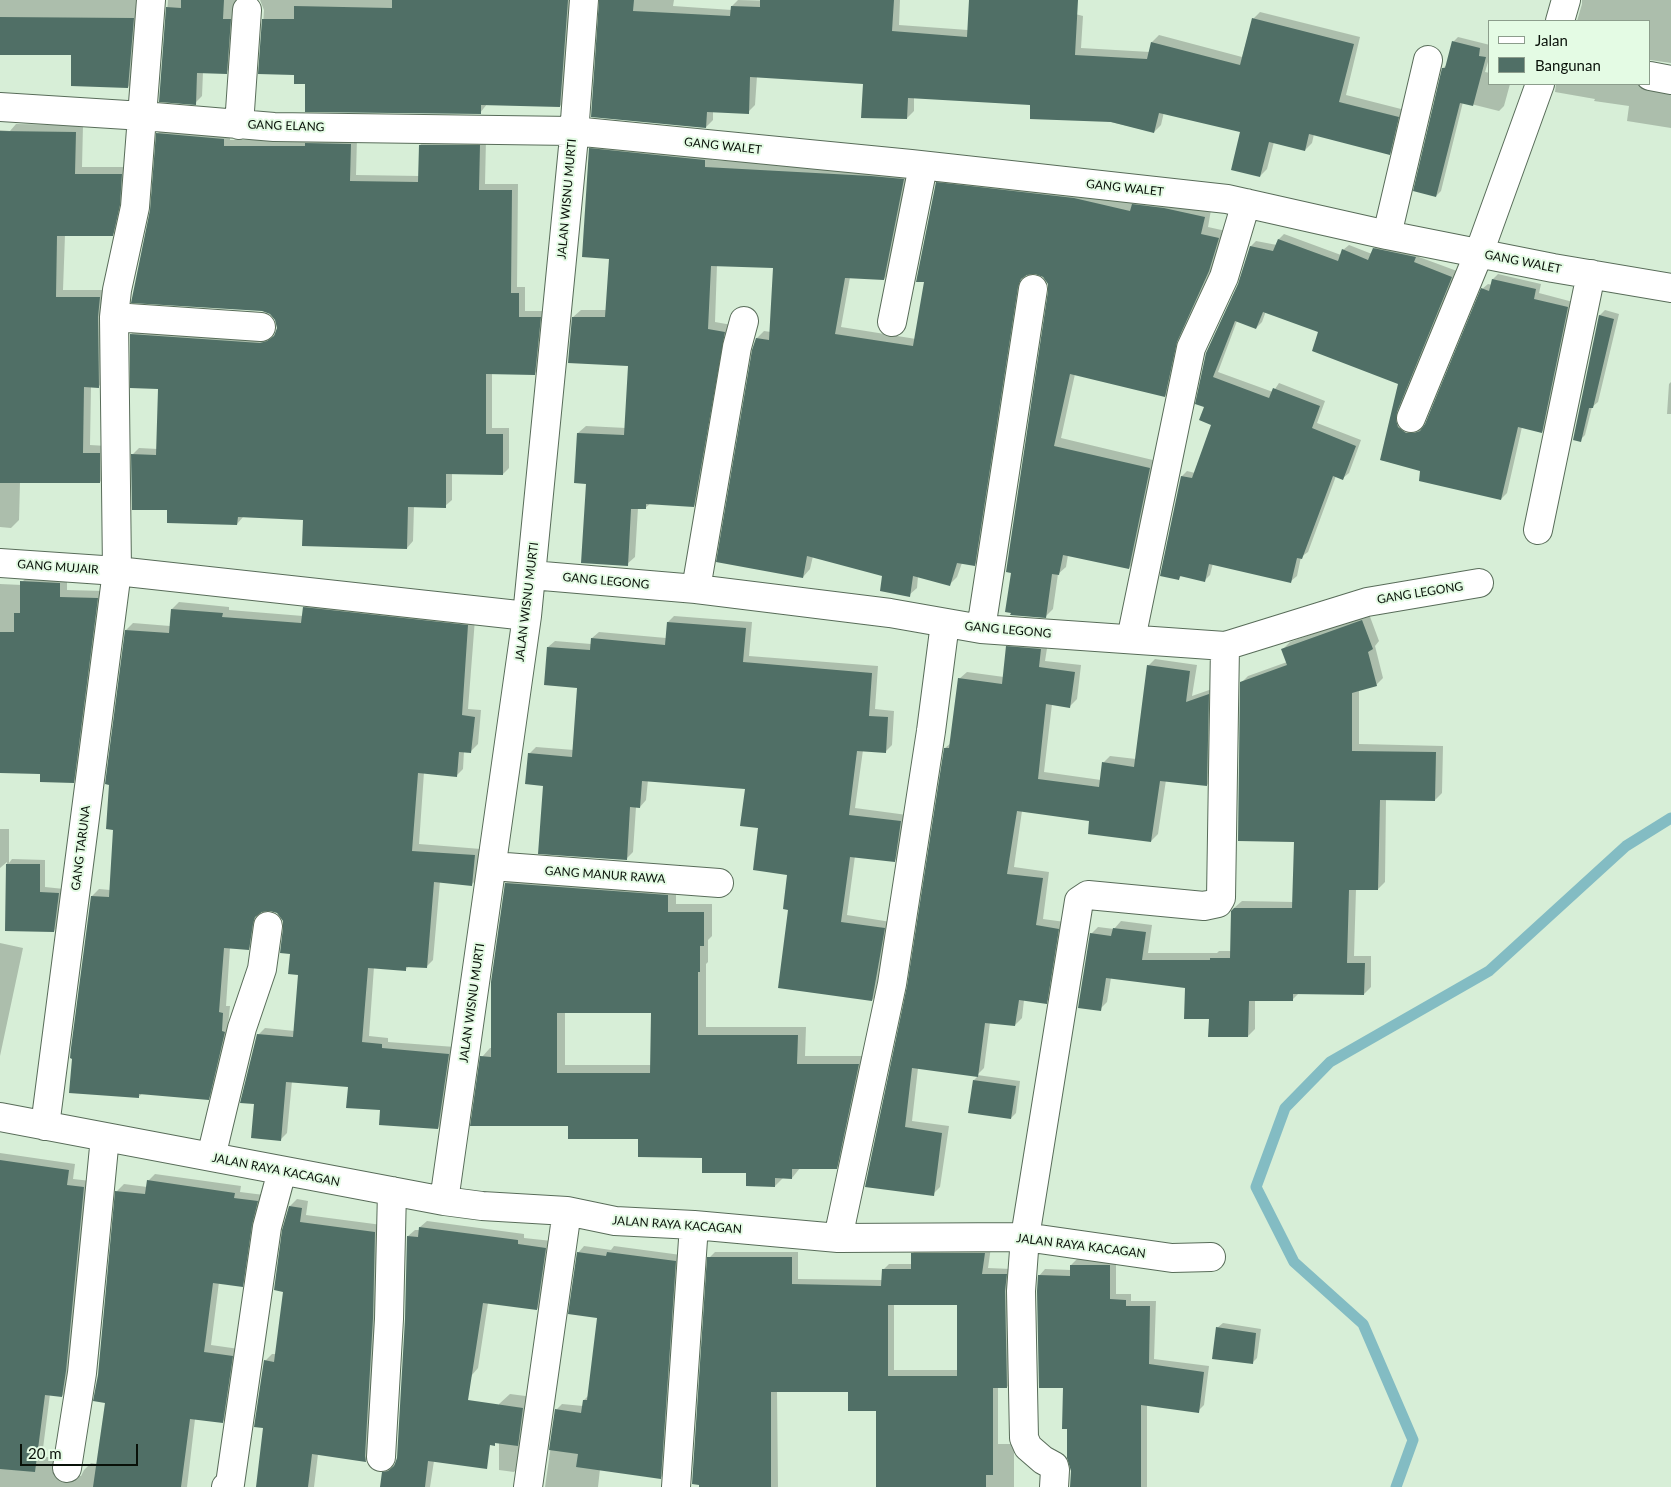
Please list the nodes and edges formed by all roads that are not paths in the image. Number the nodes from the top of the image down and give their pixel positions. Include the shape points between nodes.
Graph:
1 (151, 0) edge
2 (584, 0) edge
3 (1566, 0) edge
4 (247, 10) dead end
5 (1560, 20) edge
6 (1428, 60) dead end
7 (1651, 76) edge
8 (1671, 80) edge
9 (1540, 85) edge
10 (0, 107) edge
11 (143, 116) junction
12 (239, 125) junction
13 (573, 131) junction
14 (923, 166) junction
15 (1246, 203) junction
16 (1387, 235) junction
17 (1480, 253) junction
18 (1591, 274) junction
19 (1671, 288) edge
20 (1033, 289) dead end
21 (114, 317) junction
22 (744, 321) dead end
23 (892, 322) dead end
24 (261, 327) dead end
25 (1411, 418) dead end
26 (1538, 530) dead end
27 (0, 563) edge
28 (117, 571) junction
29 (531, 575) junction
30 (1480, 583) dead end
31 (696, 589) junction
32 (527, 616) junction
33 (945, 623) junction
34 (981, 629) junction
35 (1131, 639) junction
36 (1225, 646) junction
37 (492, 866) junction
38 (719, 883) dead end
39 (268, 926) dead end
40 (0, 1117) edge
41 (45, 1126) junction
42 (105, 1137) junction
43 (211, 1157) junction
44 (282, 1171) junction
45 (392, 1191) junction
46 (444, 1201) junction
47 (567, 1211) junction
48 (694, 1225) junction
49 (1025, 1236) junction
50 (838, 1238) junction
51 (1211, 1257) dead end
52 (381, 1457) dead end
53 (67, 1468) dead end
54 (226, 1487) edge
55 (528, 1487) edge
56 (676, 1487) edge
57 (1054, 1487) edge

1 - 11 street, GANG TARUNA
2 - 13 street, JALAN WISNU MURTI
3 - 5 street
4 - 12 street
6 - 16 street
7 - 8 street
9 - 17 street
10 - 11 street, GANG ELANG
11 - 12 street, GANG ELANG
11 - 21 street, GANG TARUNA via 135,207
12 - 13 street, GANG ELANG
13 - 14 street, GANG WALET
13 - 29 street, JALAN WISNU MURTI
14 - 15 street, GANG WALET
14 - 23 street
15 - 16 street, GANG WALET
15 - 35 street via 1224,277 1191,348
16 - 17 street, GANG WALET
17 - 18 street, GANG WALET
17 - 25 street
18 - 19 street, GANG WALET
18 - 26 street
20 - 34 street
21 - 24 street
21 - 28 street, GANG TARUNA
22 - 31 street
27 - 28 street, GANG MUJAIR
28 - 32 street, GANG MUJAIR
28 - 41 street, GANG TARUNA
29 - 31 street, GANG LEGONG
29 - 32 street, JALAN WISNU MURTI
30 - 36 street, GANG LEGONG via 1367,602
31 - 33 street, GANG LEGONG
32 - 37 street, JALAN WISNU MURTI
33 - 34 street, GANG LEGONG
33 - 50 street via 892,984
34 - 35 street, GANG LEGONG
35 - 36 street, GANG LEGONG
36 - 49 street via 1222,898 1218,903 1204,906 1088,895 1079,901
37 - 38 street, GANG MANUR RAWA
37 - 46 street, JALAN WISNU MURTI
39 - 43 street via 262,970 242,1028
40 - 41 street, JALAN RAYA KACAGAN
41 - 42 street, JALAN RAYA KACAGAN
42 - 43 street, JALAN RAYA KACAGAN
42 - 53 street via 82,1373
43 - 44 street, JALAN RAYA KACAGAN
44 - 45 street, JALAN RAYA KACAGAN
44 - 54 street via 267,1228 230,1484
45 - 46 street, JALAN RAYA KACAGAN
45 - 52 street
46 - 47 street, JALAN RAYA KACAGAN
47 - 48 street, JALAN RAYA KACAGAN via 615,1221
47 - 55 street
48 - 50 street, JALAN RAYA KACAGAN
48 - 56 street
49 - 50 street, JALAN RAYA KACAGAN
49 - 51 street, JALAN RAYA KACAGAN via 1172,1258
49 - 57 street via 1021,1291 1024,1438 1028,1448 1054,1466

